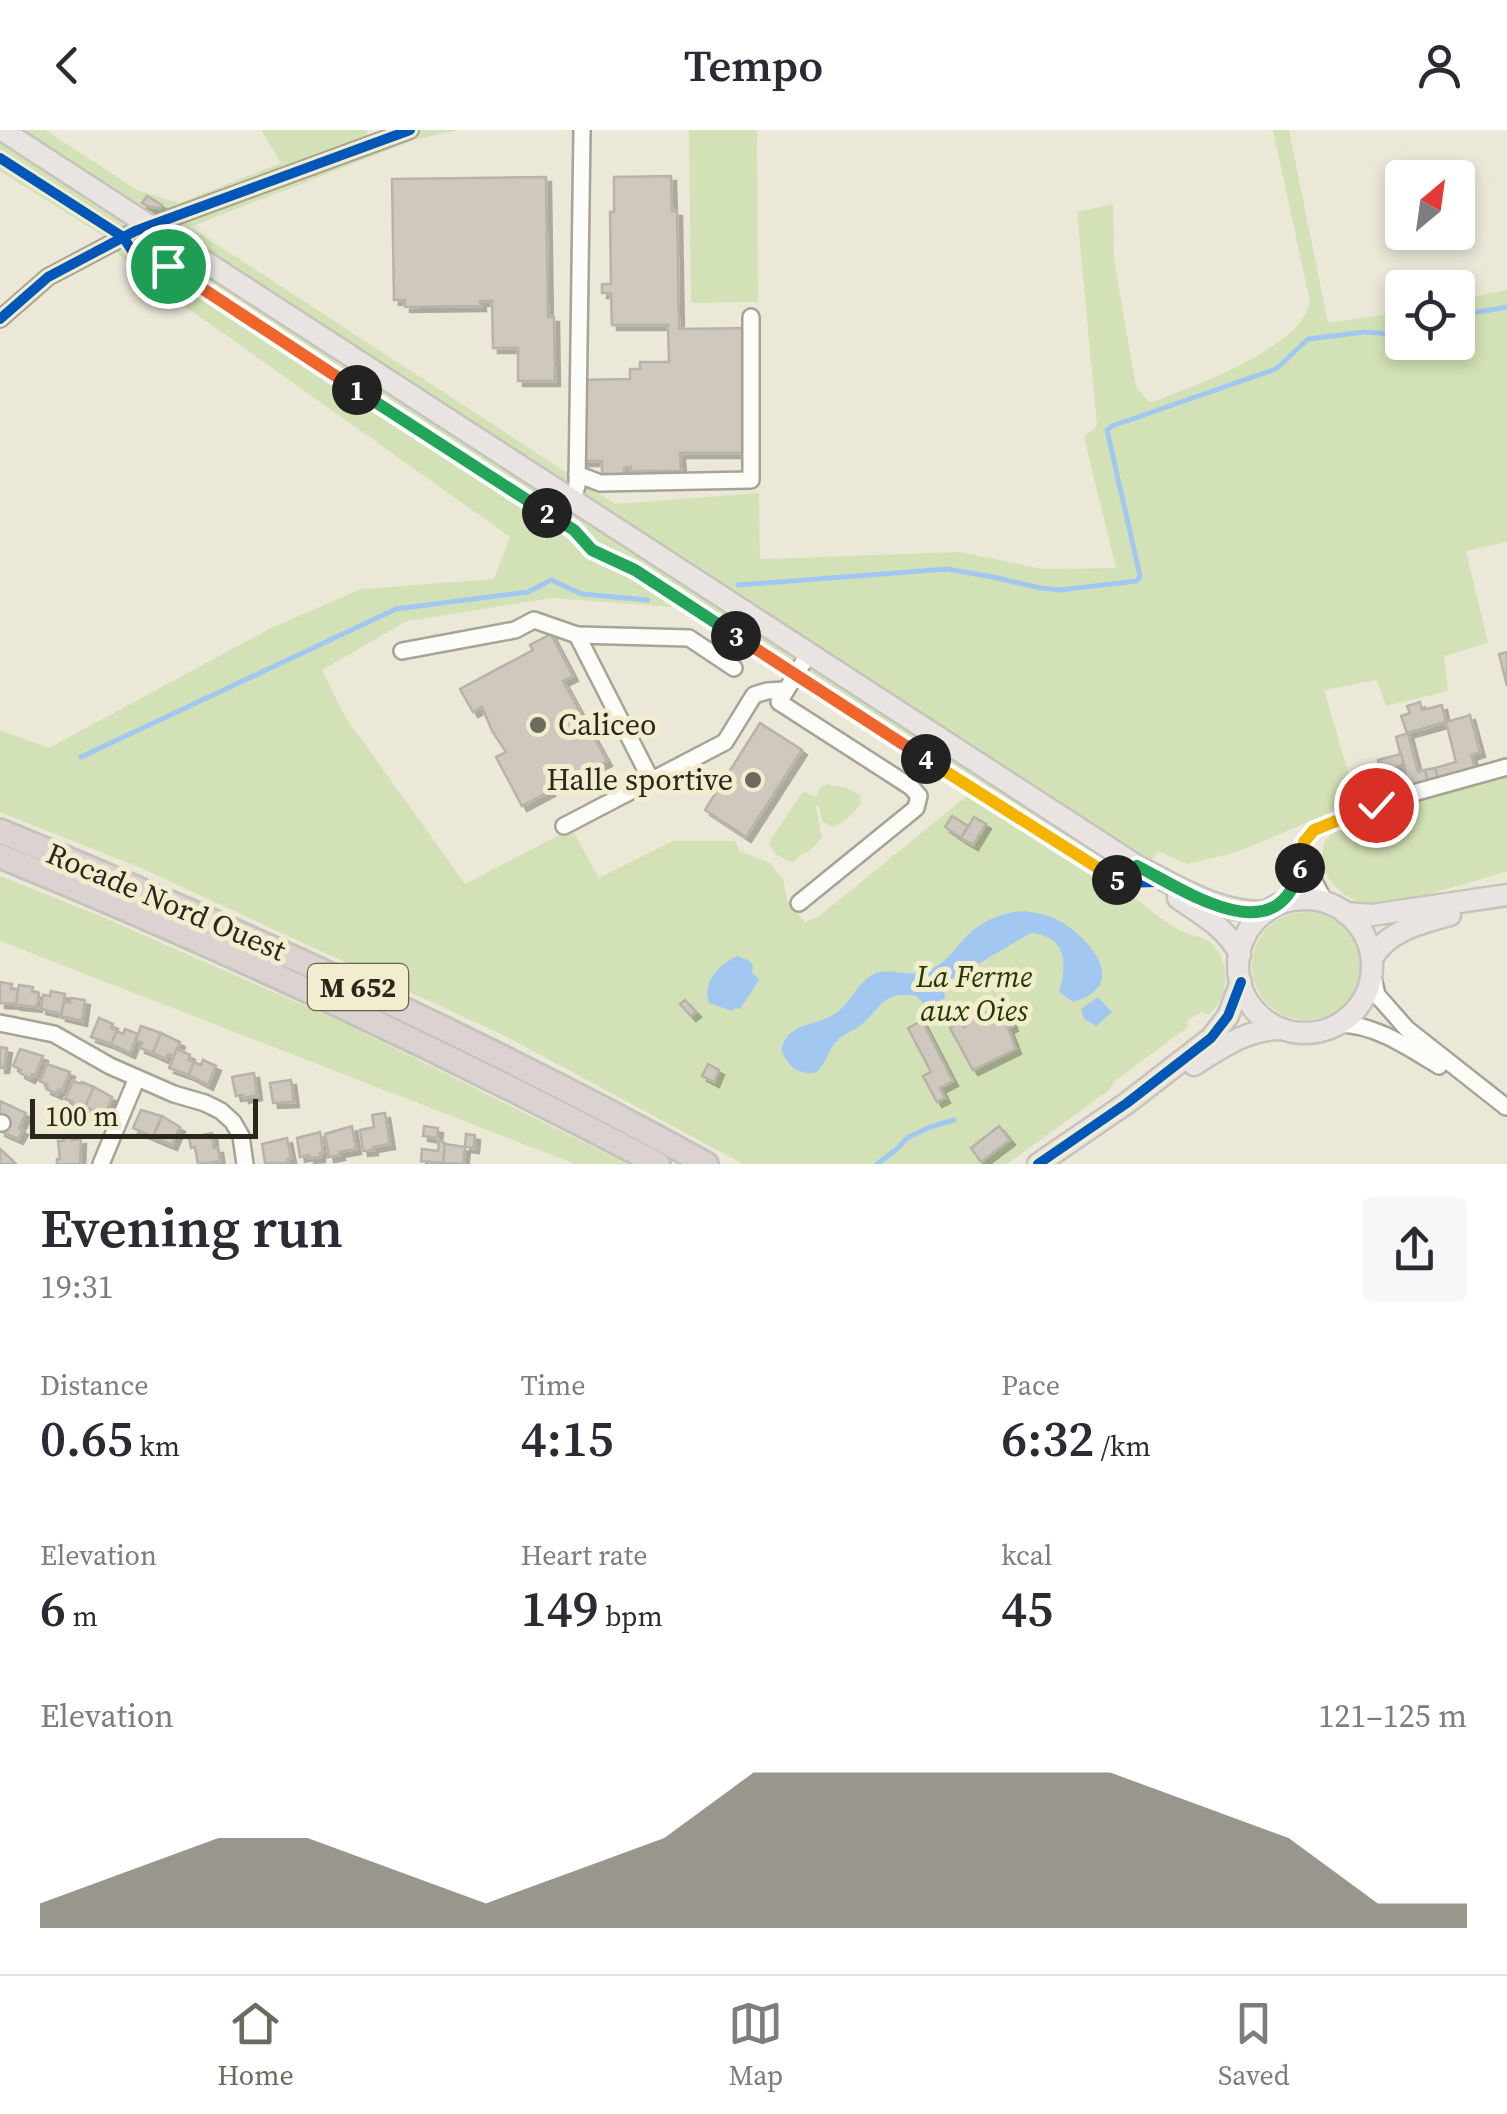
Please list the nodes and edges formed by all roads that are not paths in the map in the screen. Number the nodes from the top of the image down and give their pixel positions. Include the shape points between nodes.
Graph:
1 (2, 130) edge
2 (410, 130) edge
3 (582, 130) edge
4 (143, 228) junction
5 (752, 316) dead end
6 (0, 320) edge
7 (578, 474) junction
8 (572, 500) junction
9 (577, 635) junction
10 (402, 651) dead end
11 (809, 653) junction
12 (734, 668) dead end
13 (786, 690) junction
14 (1507, 767) edge
15 (651, 780) junction
16 (564, 826) dead end
17 (1320, 826) junction
18 (0, 831) edge
19 (0, 856) edge
20 (1137, 866) junction
21 (1507, 897) edge
22 (1325, 902) junction
23 (799, 903) dead end
24 (1275, 907) junction
25 (1346, 912) junction
26 (1240, 955) junction
27 (1372, 966) junction
28 (1241, 982) junction
29 (0, 1023) edge
30 (1338, 1024) junction
31 (1289, 1030) junction
32 (137, 1078) junction
33 (1127, 1103) junction
34 (1506, 1107) edge
35 (101, 1164) edge
36 (245, 1164) edge
37 (658, 1164) edge
38 (706, 1164) edge
39 (1038, 1164) edge

1 - 4 main road
2 - 4 street
3 - 7 street
4 - 6 street via 54,273
4 - 8 main road
5 - 7 street via 752,480 600,483
7 - 8 street
8 - 11 main road
9 - 10 street via 534,620 515,630
9 - 12 street via 689,638
9 - 15 street
11 - 13 street
11 - 20 main road
13 - 15 street via 754,695 724,742
13 - 23 street via 779,702 919,796 916,808
14 - 17 street
15 - 16 street
17 - 22 street via 1310,838 1307,862
17 - 24 street via 1304,842 1297,879
18 - 38 highway, Rocade Nord Ouest / M 652 via 372,994
19 - 37 highway, Rocade Nord Ouest / M 652 via 327,998
20 - 24 main road via 1215,905 1243,912
20 - 26 main road via 1220,928
21 - 25 main road via 1372,915
21 - 27 main road via 1397,934 1382,944
22 - 24 main road via 1304,899
22 - 25 main road
24 - 26 main road via 1248,931
25 - 27 main road via 1362,930
26 - 28 main road
27 - 30 main road via 1358,1006
27 - 34 street via 1377,995 1408,1029
28 - 31 main road via 1258,1013
28 - 33 main road via 1219,1030
29 - 32 street via 54,1034
30 - 31 main road via 1314,1032
30 - 34 street via 1381,1033
31 - 33 main road via 1246,1036
32 - 35 street
32 - 36 street via 221,1111 241,1136
33 - 39 main road

